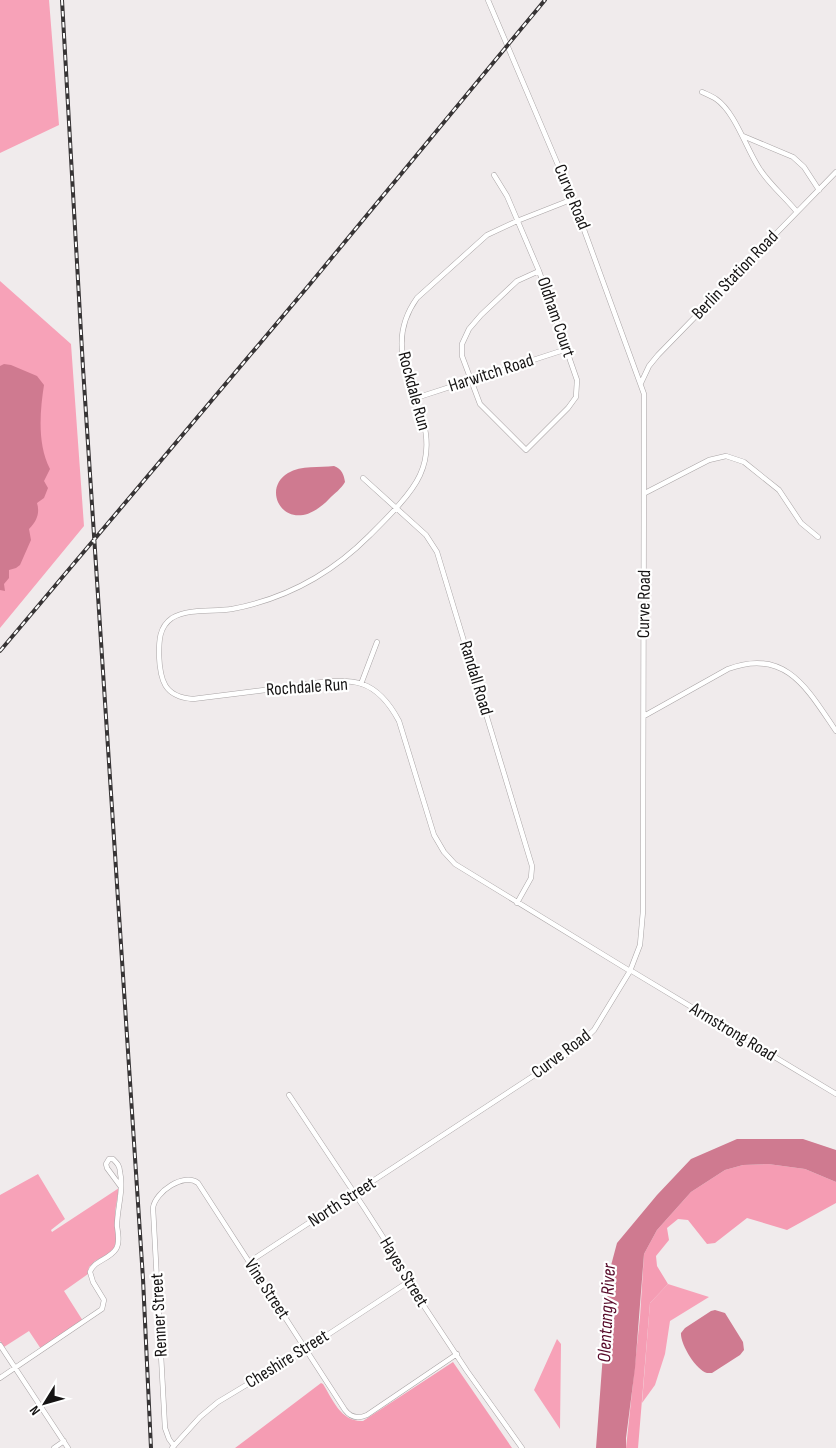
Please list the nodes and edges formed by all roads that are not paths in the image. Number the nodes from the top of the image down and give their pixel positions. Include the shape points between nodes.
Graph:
1 (488, 0) edge
2 (702, 92) dead end
3 (743, 136) junction
4 (836, 172) edge
5 (494, 175) dead end
6 (819, 190) junction
7 (573, 199) junction
8 (797, 212) junction
9 (517, 221) junction
10 (539, 271) junction
11 (567, 349) junction
12 (470, 380) junction
13 (641, 383) junction
14 (416, 398) junction
15 (364, 478) dead end
16 (645, 493) junction
17 (396, 507) junction
18 (369, 536) joint
19 (818, 537) dead end
20 (377, 642) dead end
21 (362, 684) junction
22 (644, 716) junction
23 (836, 731) edge
24 (518, 902) junction
25 (630, 970) junction
26 (836, 1094) edge
27 (289, 1095) dead end
28 (434, 1141) joint
29 (171, 1186) joint
30 (121, 1187) junction
31 (355, 1193) junction
32 (249, 1262) junction
33 (408, 1282) junction
34 (0, 1345) edge
35 (306, 1349) junction
36 (457, 1354) junction
37 (15, 1368) junction
38 (0, 1378) edge
39 (64, 1442) junction
40 (174, 1447) edge
41 (54, 1448) edge
42 (68, 1448) edge
43 (522, 1448) edge

1 - 7 street, Curve Road
2 - 3 street via 724,106
3 - 6 street via 793,157
3 - 8 street via 760,170
4 - 6 street, Berlin Station Road
5 - 9 street, Oldham Court
6 - 8 street, Berlin Station Road
7 - 9 street, Rockdale Run
7 - 13 street, Curve Road
8 - 13 street, Berlin Station Road via 658,355
9 - 10 street, Oldham Court
9 - 14 street, Rockdale Run via 487,236 417,298 410,308 401,339 404,365
10 - 11 street, Oldham Court
10 - 12 street via 517,281 469,329 462,344 462,356
11 - 12 street, Harwitch Road
11 - 12 street, Oldham Court via 577,380 576,397 526,450 480,404
12 - 14 street, Harwitch Road
13 - 16 street, Curve Road via 644,394
14 - 17 street, Rockdale Run via 426,430 424,463 412,490
15 - 17 street, Randall Road
16 - 19 street via 709,460 726,456 744,462 779,490 801,523
16 - 22 street, Curve Road
17 - 18 street, Rockdale Run
17 - 24 street, Randall Road via 432,543 447,583 532,866 531,878
18 - 21 street, Rochdale Run via 341,563 302,587 270,600 231,609 183,614 172,618 158,638 160,674 173,694 183,698 335,681
20 - 21 street
21 - 24 street, Rochdale Run via 382,696 399,721 434,835 444,852 455,864
22 - 23 street via 728,669 757,663 777,667 795,677
22 - 25 street, Curve Road via 643,929 638,954
24 - 25 street, Rochdale Run
25 - 26 street, Armstrong Road
25 - 28 street, Curve Road via 594,1030 580,1044
27 - 31 street, Hayes Street
28 - 31 street, North Street
29 - 32 street, Vine Street via 187,1179 198,1183
29 - 40 street, Renner Street via 155,1200 153,1208 165,1428
30 - 30 street via 120,1169 113,1159 109,1159 107,1168
30 - 37 street via 116,1250 91,1267 90,1277 104,1300 104,1306
31 - 32 street, North Street
31 - 33 street, Hayes Street via 399,1262
32 - 35 street, Vine Street
33 - 35 street, Cheshire Street
33 - 36 street, Hayes Street
34 - 37 street
35 - 36 street, Vine Street via 354,1417 367,1415
35 - 40 street, Cheshire Street via 211,1407
36 - 43 street, Hayes Street
37 - 38 street
37 - 39 street
39 - 41 street
39 - 42 street

